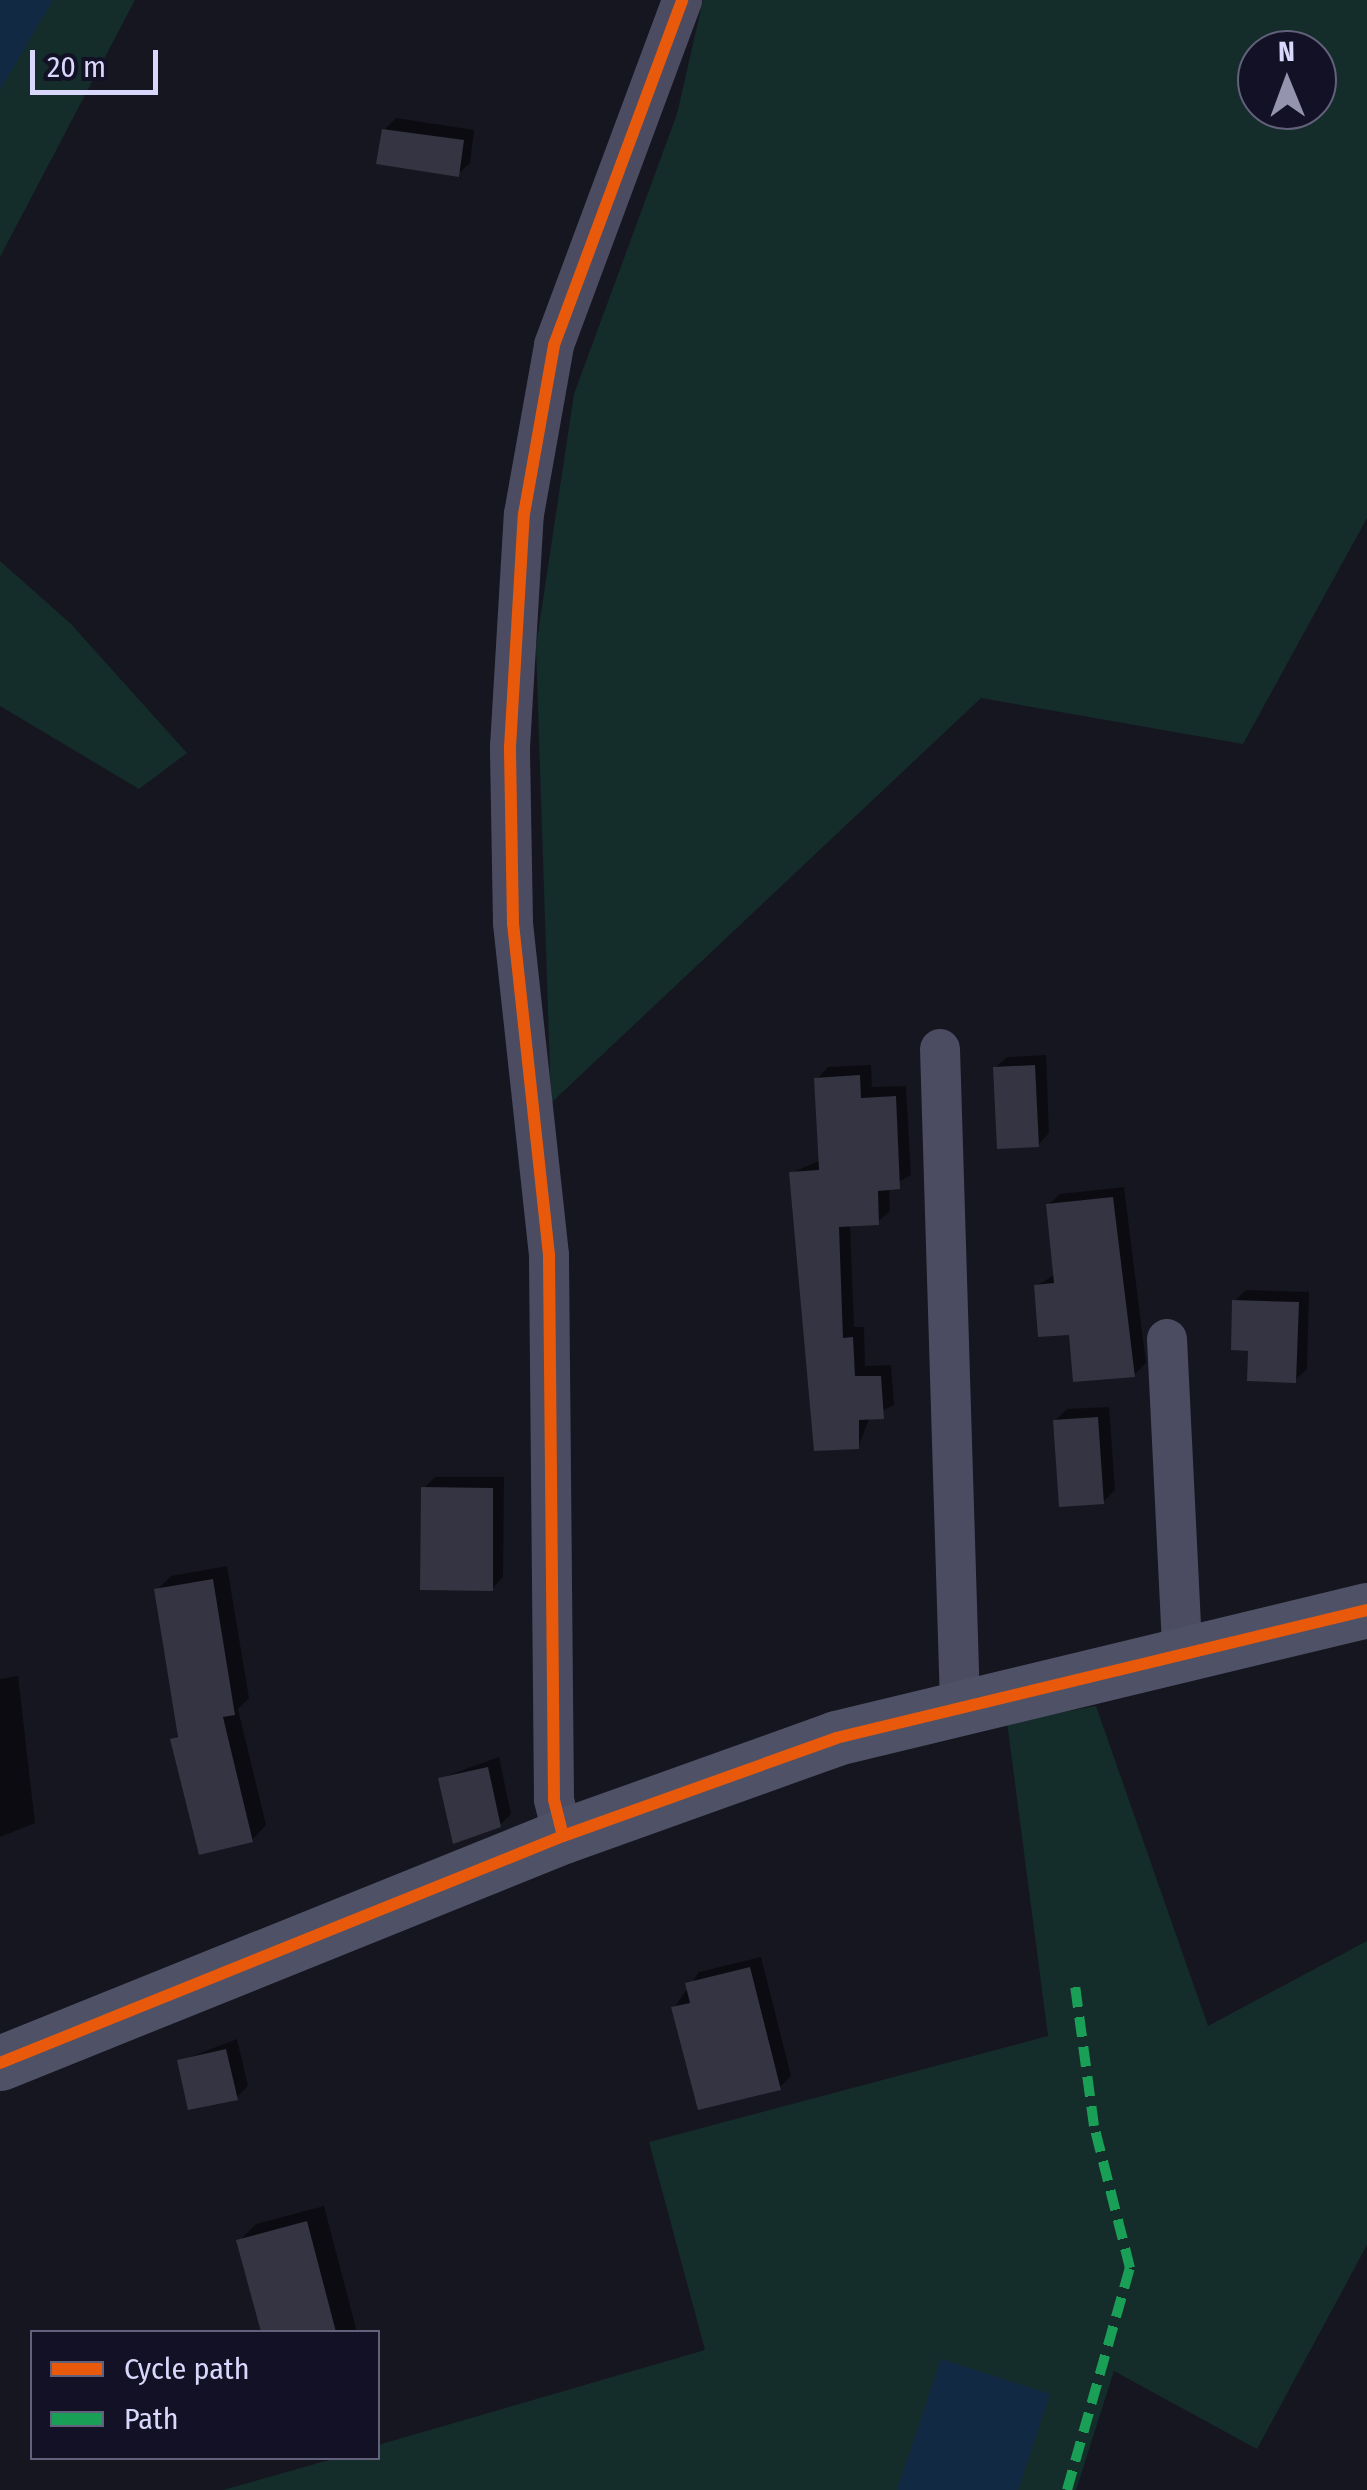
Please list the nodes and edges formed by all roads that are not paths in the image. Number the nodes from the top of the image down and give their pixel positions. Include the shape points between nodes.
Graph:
1 (682, 0) edge
2 (940, 1049) dead end
3 (1167, 1339) dead end
4 (1367, 1610) edge
5 (1182, 1650) junction
6 (960, 1704) junction
7 (564, 1836) junction
8 (0, 2063) edge

1 - 7 street via 554,344 522,534 510,747 513,922 549,1255 554,1798
2 - 6 street
3 - 5 street
4 - 5 street
5 - 6 street
6 - 7 street
7 - 8 street

